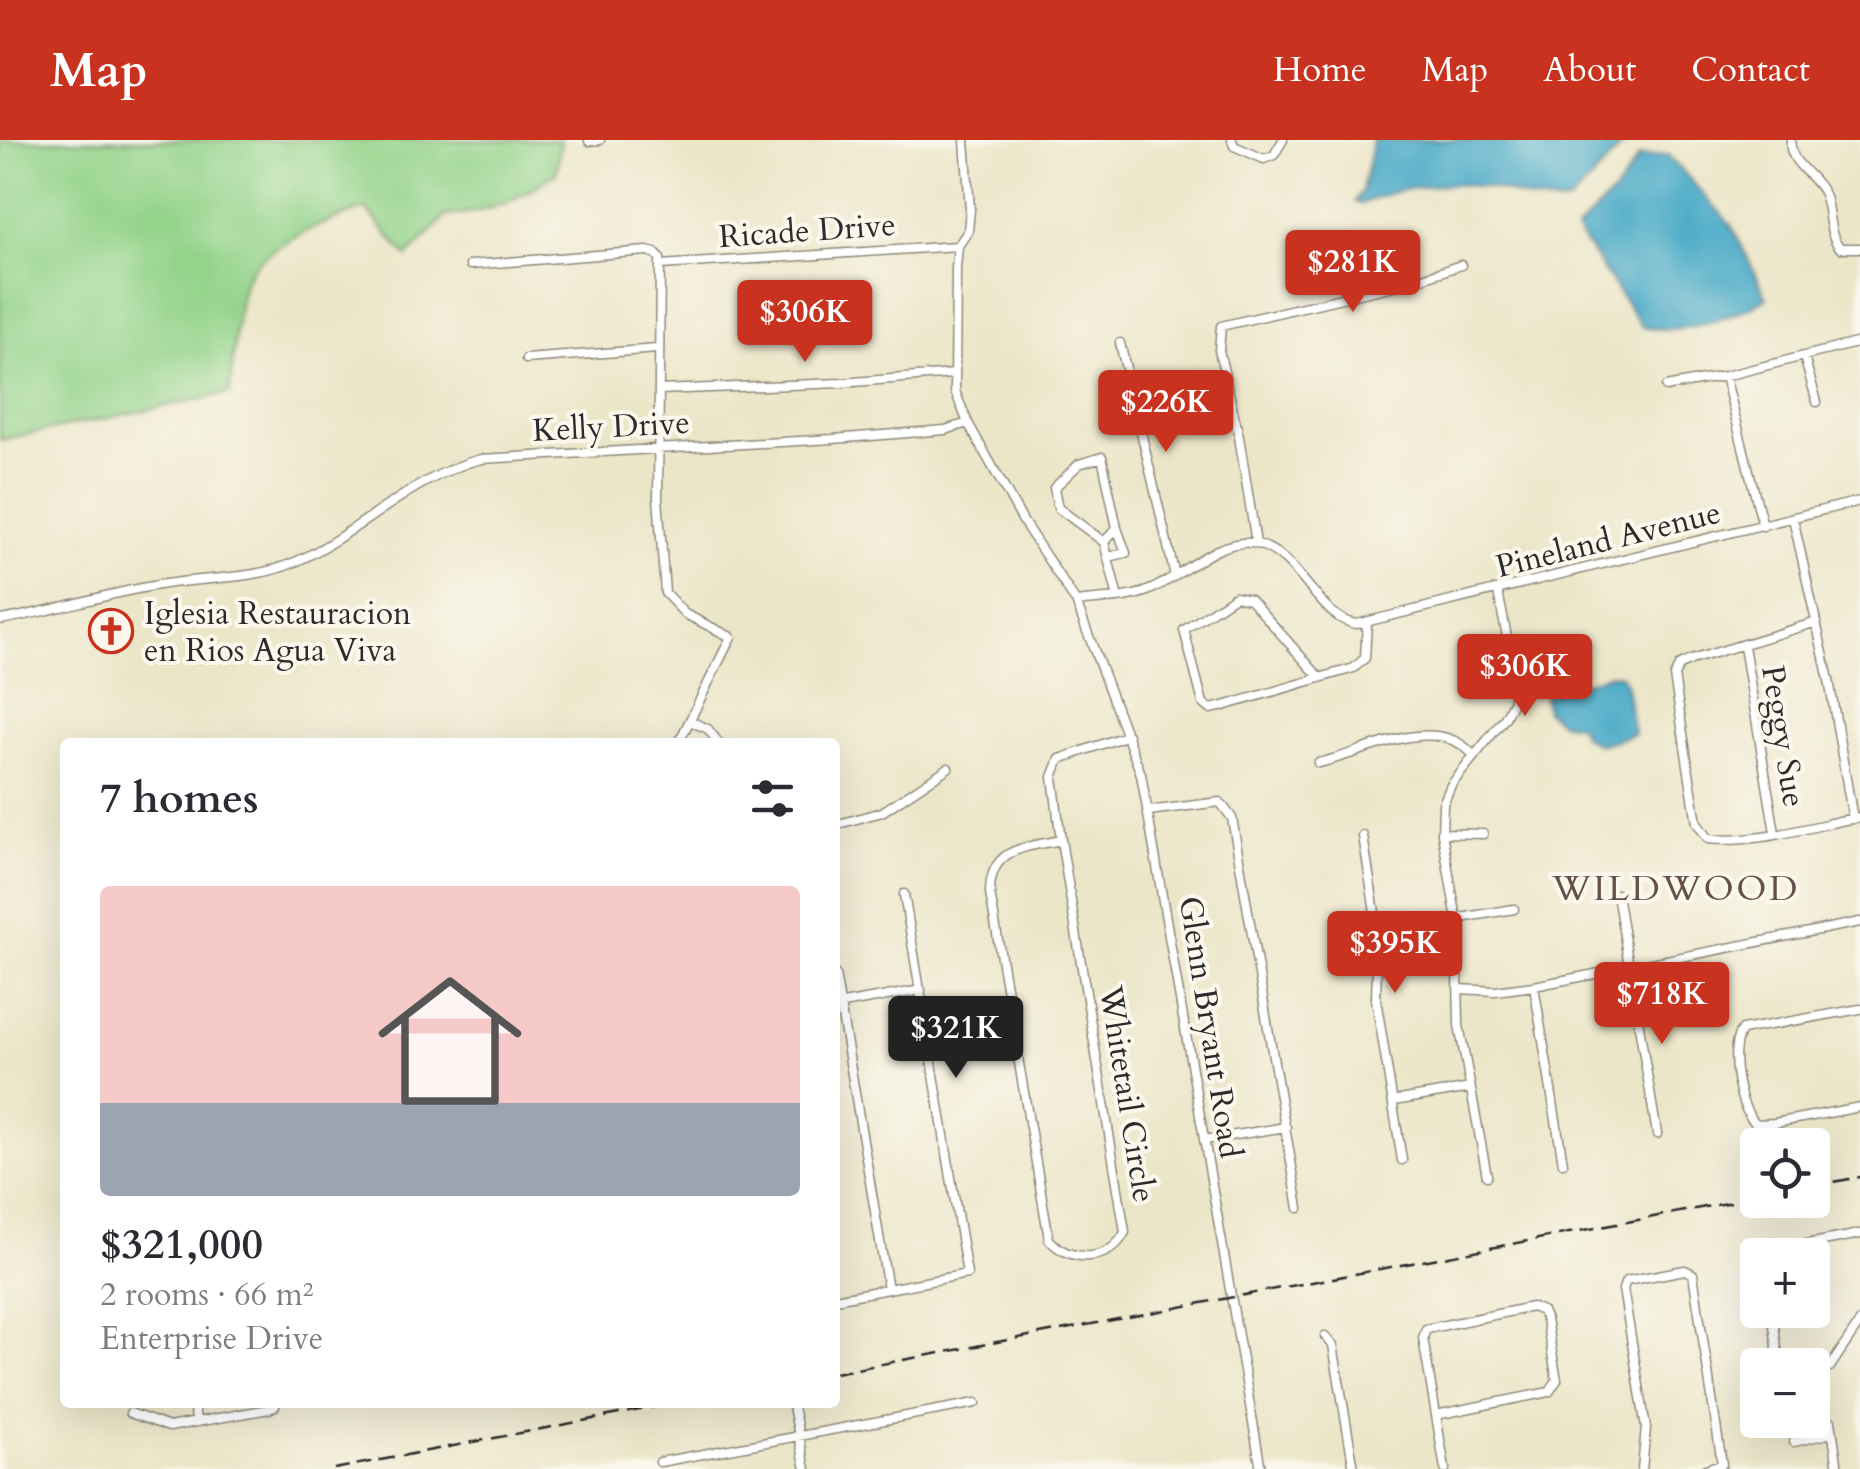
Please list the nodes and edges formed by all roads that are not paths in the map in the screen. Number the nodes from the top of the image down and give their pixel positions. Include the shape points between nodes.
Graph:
1 (600, 140) edge
2 (965, 140) edge
3 (1232, 140) edge
4 (1284, 140) edge
5 (1791, 140) edge
6 (589, 141) edge
7 (958, 246) junction
8 (1860, 248) edge
9 (470, 264) dead end
10 (1461, 264) dead end
11 (660, 265) junction
12 (1860, 342) edge
13 (1120, 343) dead end
14 (657, 349) junction
15 (1804, 356) junction
16 (526, 359) dead end
17 (954, 374) junction
18 (1725, 376) junction
19 (1666, 386) dead end
20 (659, 390) junction
21 (1817, 402) dead end
22 (968, 422) junction
23 (658, 449) junction
24 (1860, 500) edge
25 (1793, 518) junction
26 (1763, 526) junction
27 (1117, 528) junction
28 (1104, 542) junction
29 (1256, 543) junction
30 (1108, 557) junction
31 (1175, 576) junction
32 (1498, 592) junction
33 (1118, 598) junction
34 (1076, 602) junction
35 (0, 620) edge
36 (1367, 622) junction
37 (1816, 622) junction
38 (1744, 646) junction
39 (1320, 678) junction
40 (690, 721) junction
41 (1128, 736) junction
42 (681, 738) edge
43 (715, 738) edge
44 (1473, 755) junction
45 (1318, 763) dead end
46 (948, 768) dead end
47 (1148, 811) junction
48 (1856, 818) edge
49 (840, 824) edge
50 (1442, 833) junction
51 (1775, 833) junction
52 (1483, 834) dead end
53 (1363, 836) dead end
54 (1061, 840) junction
55 (904, 894) dead end
56 (1617, 894) dead end
57 (1514, 909) dead end
58 (1456, 920) junction
59 (1860, 922) edge
60 (1378, 932) junction
61 (1629, 967) junction
62 (1534, 986) junction
63 (1460, 988) junction
64 (922, 990) junction
65 (840, 1005) edge
66 (1860, 1009) edge
67 (840, 1016) edge
68 (1470, 1088) junction
69 (1394, 1101) junction
70 (1860, 1107) edge
71 (1286, 1126) junction
72 (1657, 1134) dead end
73 (1204, 1140) junction
74 (1402, 1160) dead end
75 (1563, 1163) dead end
76 (1487, 1176) dead end
77 (1299, 1208) dead end
78 (1860, 1234) edge
79 (1830, 1240) edge
80 (888, 1289) junction
81 (840, 1298) edge
82 (1860, 1322) edge
83 (1325, 1336) dead end
84 (1830, 1367) edge
85 (976, 1403) dead end
86 (194, 1408) edge
87 (272, 1408) edge
88 (793, 1408) edge
89 (130, 1414) dead end
90 (1436, 1415) junction
91 (197, 1422) junction
92 (1831, 1422) dead end
93 (1832, 1433) junction
94 (799, 1438) junction
95 (1794, 1442) dead end
96 (660, 1462) dead end
97 (806, 1469) edge
98 (1261, 1469) edge
99 (1354, 1469) edge
100 (1445, 1469) edge
101 (1642, 1469) edge
102 (1705, 1469) edge
103 (1838, 1469) edge

1 - 6 street
2 - 7 street via 970,224
3 - 4 street via 1264,159
5 - 8 street via 1796,160 1824,194 1833,240 1840,248
7 - 11 street, Ricade Drive
7 - 17 street
9 - 11 street via 655,253
10 - 29 street via 1411,282 1225,323 1219,350
11 - 14 street
12 - 15 street
13 - 31 street
14 - 16 street
14 - 20 street
15 - 18 street
15 - 21 street
17 - 20 street
17 - 22 street
18 - 19 street
18 - 26 street
20 - 23 street
22 - 23 street, Kelly Drive via 945,430
22 - 34 street
23 - 35 street, Kelly Drive via 475,460 282,568 165,584
23 - 40 street via 666,593 685,614 730,637
24 - 25 street, Pineland Avenue
25 - 26 street, Pineland Avenue
25 - 37 street
26 - 32 street, Pineland Avenue
27 - 28 street
27 - 28 street via 1102,457 1079,464 1054,488 1058,508
27 - 30 street via 1126,553
28 - 30 street
29 - 31 street via 1233,545
29 - 36 street via 1304,576 1341,621
30 - 33 street
31 - 33 street
32 - 36 street, Pineland Avenue
32 - 44 street via 1514,700
33 - 34 street
34 - 41 street, Glenn Bryant Road
36 - 39 street via 1360,664
37 - 38 street
37 - 48 street
38 - 51 street, Peggy Sue
38 - 51 street via 1680,665 1675,695 1701,833 1721,840
39 - 39 street via 1210,709 1184,630 1235,596 1250,599
40 - 42 street
40 - 43 street
41 - 47 street, Glenn Bryant Road
41 - 54 street, Whitetail Circle via 1060,759 1053,777
44 - 45 street via 1448,737 1415,737
44 - 50 street via 1442,804
46 - 49 street via 882,812
47 - 71 street via 1220,802 1232,818
47 - 73 street, Glenn Bryant Road
48 - 51 street
50 - 52 street
50 - 58 street
53 - 60 street
54 - 54 street, Whitetail Circle via 1125,1232 1106,1252 1071,1257 1048,1240 990,893 996,864 1012,852
55 - 64 street
56 - 61 street
57 - 58 street
58 - 60 street
58 - 63 street
59 - 61 street
60 - 69 street via 1376,1000
61 - 62 street
61 - 72 street
62 - 63 street
62 - 75 street
63 - 68 street
64 - 65 street
64 - 80 street via 967,1274
66 - 70 street via 1742,1030 1734,1048 1744,1110 1757,1124
67 - 80 street
68 - 69 street
68 - 76 street
69 - 74 street
71 - 73 street
71 - 77 street
73 - 98 street, Glenn Bryant Road
78 - 79 street
80 - 81 street
82 - 84 street
83 - 99 street via 1334,1345
85 - 94 street
86 - 91 street
87 - 91 street
88 - 94 street
89 - 91 street via 169,1427
90 - 90 street via 1549,1392 1556,1380 1542,1311 1532,1307 1426,1329
90 - 100 street
92 - 93 street
93 - 95 street
93 - 103 street
94 - 96 street
94 - 97 street
101 - 102 street via 1646,1428 1623,1288 1626,1281 1685,1270 1693,1274 1722,1464

